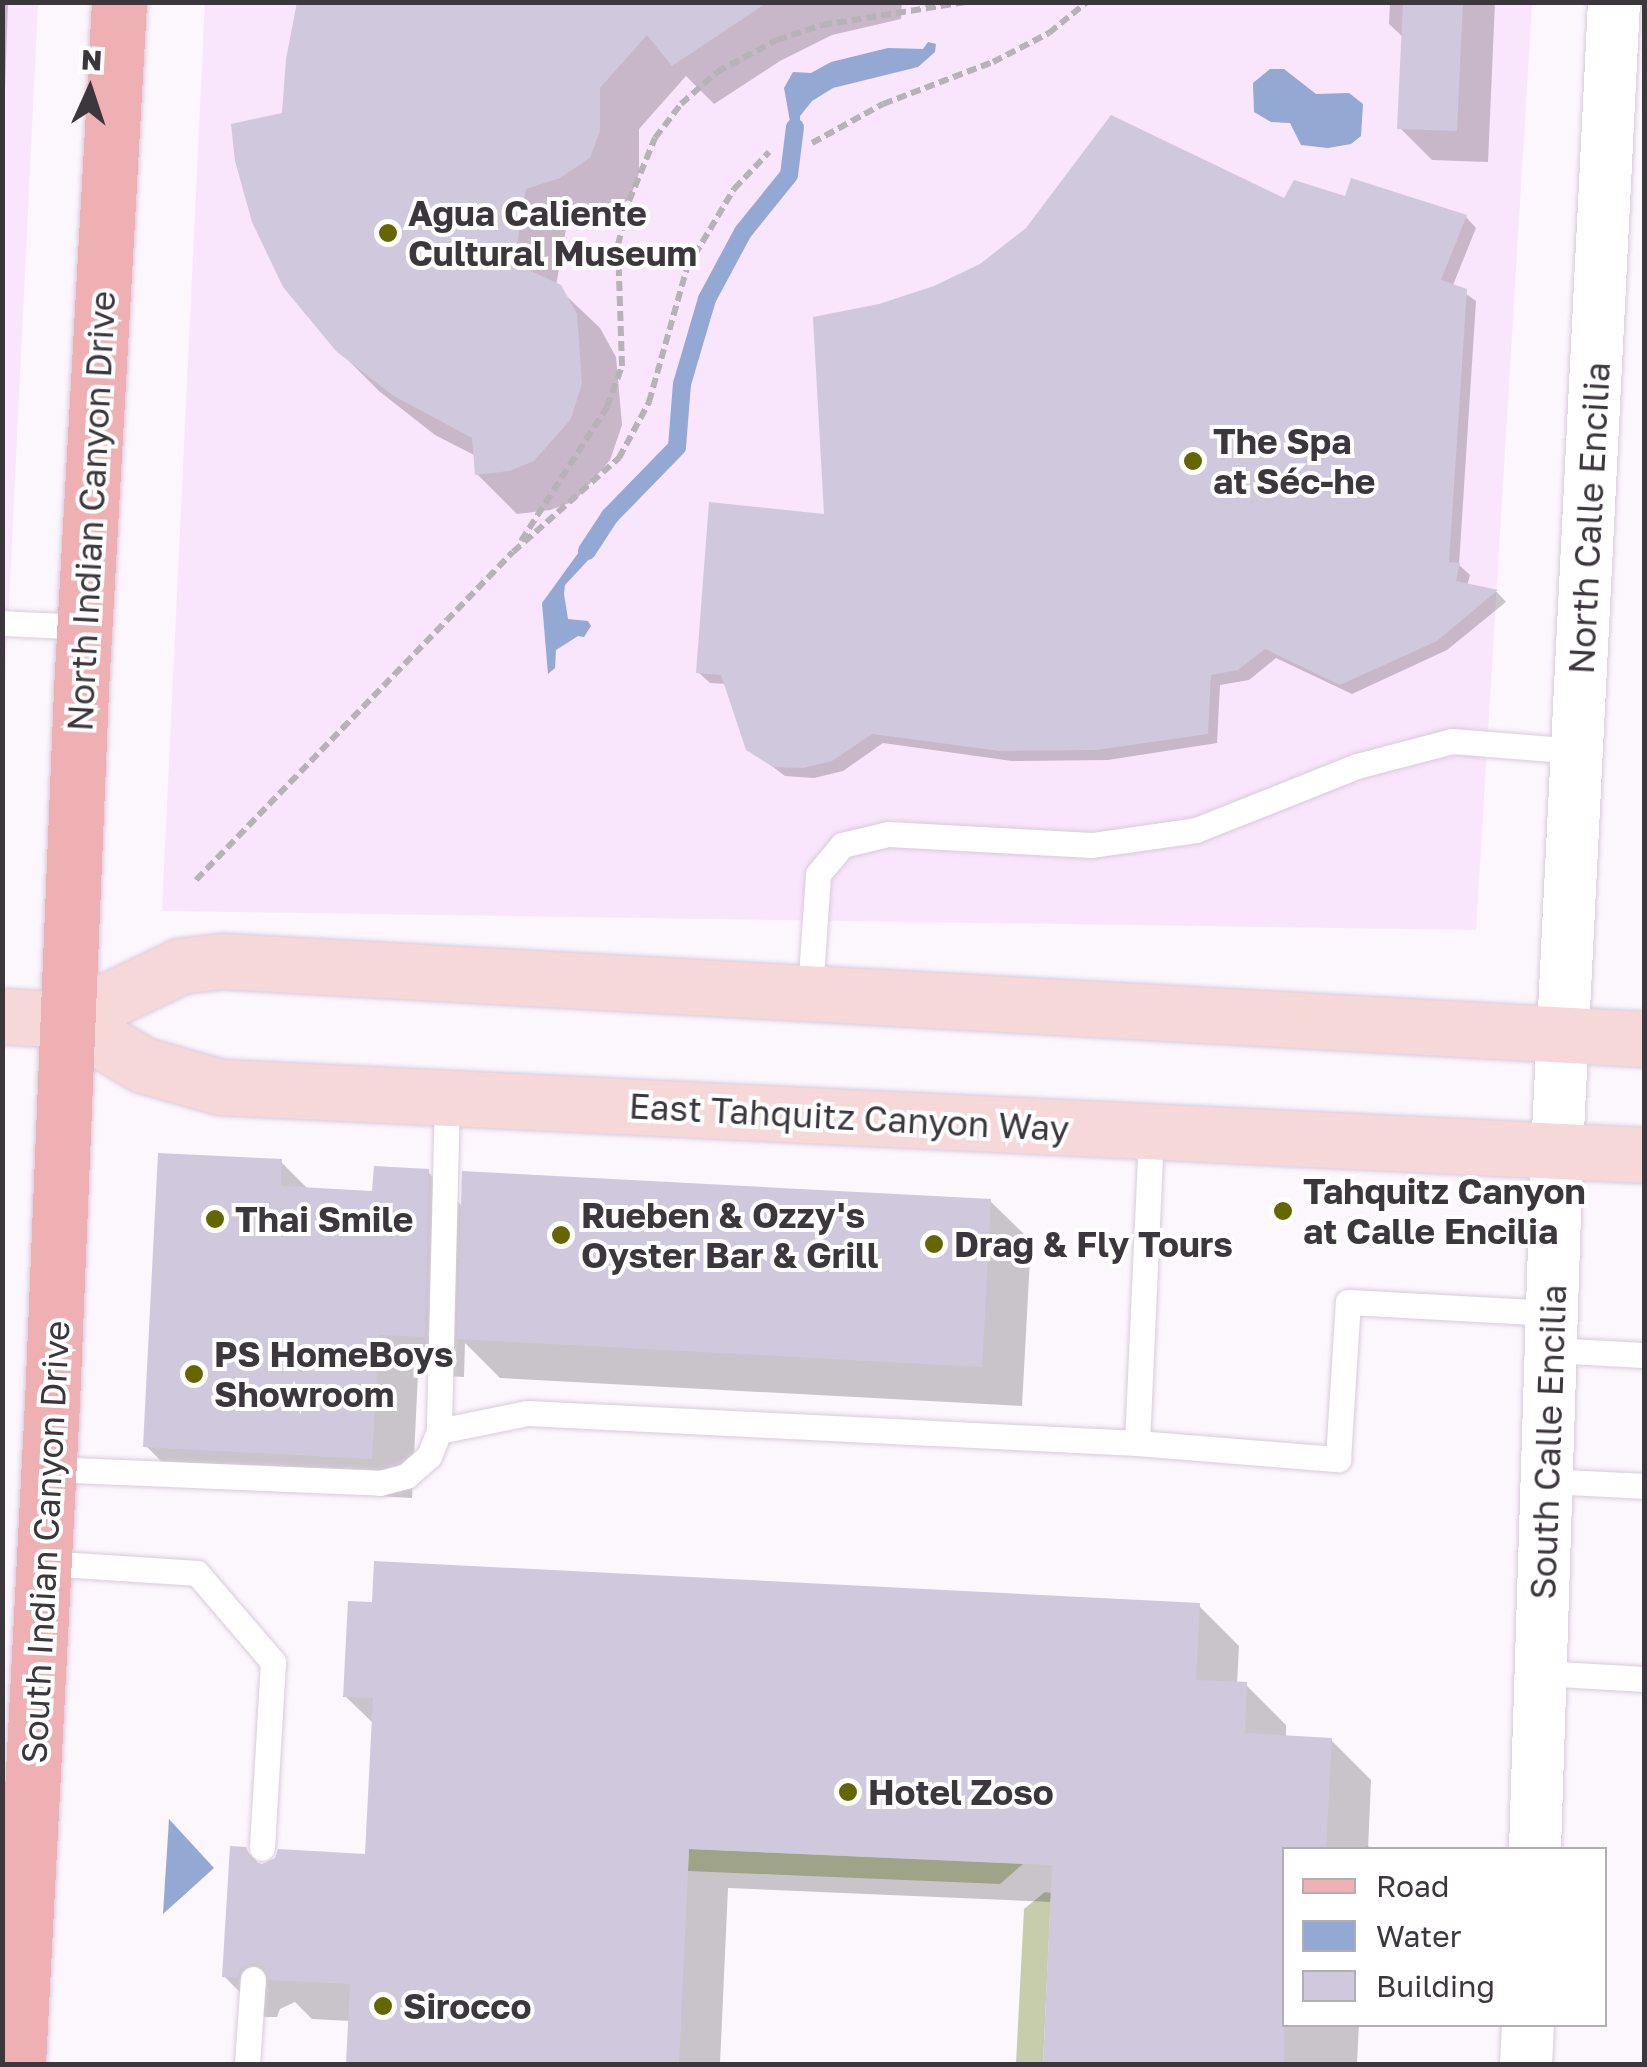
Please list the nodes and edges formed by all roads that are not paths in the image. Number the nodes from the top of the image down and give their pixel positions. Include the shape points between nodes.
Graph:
1 (119, 2) edge
2 (1614, 2) edge
3 (2, 623) edge
4 (84, 627) junction
5 (1578, 751) junction
6 (810, 992) junction
7 (2, 1016) edge
8 (68, 1020) junction
9 (1563, 1034) junction
10 (1644, 1039) edge
11 (447, 1098) junction
12 (1151, 1132) junction
13 (1557, 1151) junction
14 (1644, 1155) edge
15 (1551, 1332) junction
16 (1644, 1355) edge
17 (439, 1431) junction
18 (1137, 1443) junction
19 (49, 1468) junction
20 (1546, 1482) junction
21 (1644, 1486) edge
22 (44, 1564) junction
23 (1540, 1673) junction
24 (1644, 1679) edge
25 (1534, 1847) edge
26 (262, 1848) dead end
27 (252, 1979) dead end
28 (1528, 2027) edge
29 (18, 2064) edge
30 (247, 2064) edge
31 (1526, 2064) edge

1 - 4 main road, North Indian Canyon Drive
2 - 5 street, North Calle Encilia
3 - 4 lane
4 - 8 main road, North Indian Canyon Drive
5 - 6 lane via 1452,740 1356,766 1196,830 1092,845 888,834 842,845 818,874
5 - 9 street, North Calle Encilia
6 - 8 main road, East Tahquitz Canyon Way via 222,961 180,966
6 - 9 main road, East Tahquitz Canyon Way
7 - 8 main road, East Tahquitz Canyon Way
8 - 11 main road, East Tahquitz Canyon Way via 144,1065 207,1084
8 - 19 main road, South Indian Canyon Drive
9 - 10 main road, East Tahquitz Canyon Way
9 - 13 street, South Calle Encilia
11 - 12 main road, East Tahquitz Canyon Way
11 - 17 lane
12 - 13 main road, East Tahquitz Canyon Way
12 - 18 lane
13 - 14 main road, East Tahquitz Canyon Way
13 - 15 street, South Calle Encilia
15 - 16 lane
15 - 18 lane via 1348,1302 1338,1459
15 - 20 street, South Calle Encilia
17 - 18 lane via 527,1413
17 - 19 lane via 429,1456 406,1476 380,1483
19 - 22 main road, South Indian Canyon Drive
20 - 21 lane
20 - 23 street, South Calle Encilia
22 - 26 lane via 197,1574 272,1662
22 - 29 main road, South Indian Canyon Drive
23 - 24 lane
23 - 25 street, South Calle Encilia
27 - 30 lane
28 - 31 street

